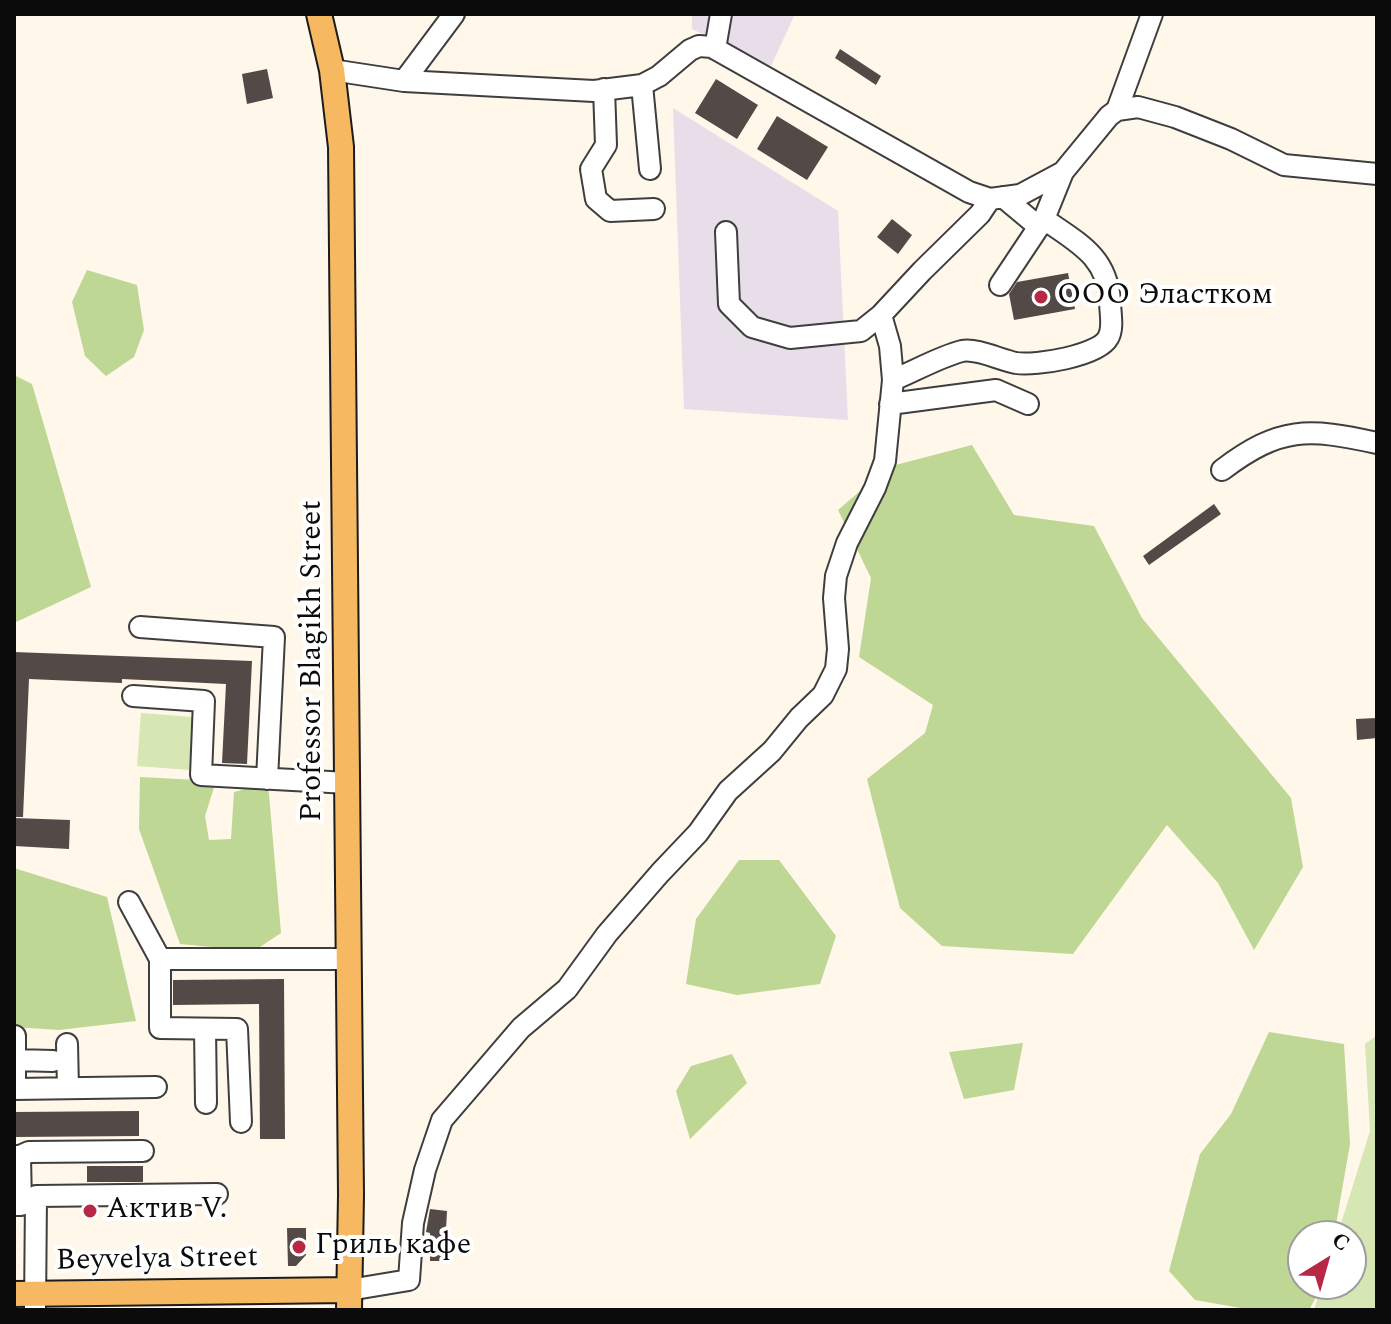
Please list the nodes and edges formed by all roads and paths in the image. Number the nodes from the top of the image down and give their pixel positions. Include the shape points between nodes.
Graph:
1 (319, 14) edge
2 (454, 14) edge
3 (721, 14) edge
4 (1152, 14) edge
5 (715, 49) junction
6 (332, 70) junction
7 (404, 81) junction
8 (642, 85) junction
9 (604, 89) junction
10 (1117, 110) junction
11 (650, 169) dead end
12 (1063, 172) junction
13 (1377, 174) edge
14 (996, 198) junction
15 (654, 209) dead end
16 (1042, 223) junction
17 (726, 232) dead end
18 (1000, 285) dead end
19 (881, 315) junction
20 (893, 380) junction
21 (890, 404) junction
22 (1028, 404) dead end
23 (1377, 443) edge
24 (1222, 470) dead end
25 (140, 627) dead end
26 (133, 696) dead end
27 (267, 779) junction
28 (348, 783) junction
29 (129, 902) dead end
30 (160, 959) junction
31 (349, 959) junction
32 (205, 1029) junction
33 (15, 1036) edge
34 (67, 1044) dead end
35 (15, 1060) edge
36 (53, 1061) dead end
37 (156, 1087) dead end
38 (68, 1088) junction
39 (15, 1089) edge
40 (206, 1103) dead end
41 (241, 1122) dead end
42 (143, 1151) dead end
43 (17, 1156) edge
44 (217, 1194) dead end
45 (14, 1205) edge
46 (28, 1300) edge
47 (349, 1300) edge

1 - 6 main road, Professor Blagikh Street
2 - 7 lane
3 - 5 lane
4 - 10 lane
5 - 8 lane via 690,50
5 - 14 lane via 969,192
6 - 7 lane
6 - 28 main road, Professor Blagikh Street via 341,147
7 - 9 lane
8 - 9 lane
8 - 11 lane
9 - 15 lane via 606,145 591,169 596,199 610,211
10 - 12 lane
10 - 13 lane via 1138,107 1175,117 1284,165
12 - 14 lane via 1020,195
12 - 16 lane
14 - 16 lane
14 - 19 lane
16 - 18 lane
16 - 20 lane via 1080,244 1099,263 1108,281 1107,341 1092,352 1019,364 965,350
17 - 19 lane via 729,304 752,327 790,338 861,331
19 - 20 lane
20 - 21 lane
21 - 22 lane via 996,390
21 - 47 lane via 885,461 836,576 836,669 823,695 728,791 567,989 521,1028 442,1120 413,1223 409,1280
23 - 24 lane via 1298,432 1267,440
25 - 27 lane via 274,637
26 - 27 lane via 204,701 201,775
27 - 28 lane
28 - 31 main road, Professor Blagikh Street
29 - 30 lane
30 - 31 lane
30 - 32 lane via 160,1028
31 - 47 main road, Professor Blagikh Street
32 - 40 lane
32 - 41 lane via 237,1029
33 - 35 lane
34 - 38 lane
35 - 36 lane
35 - 39 lane
37 - 38 lane
38 - 39 lane
42 - 43 lane
43 - 45 lane via 21,1205
44 - 46 lane via 36,1196
46 - 47 main road, Beyvelya Street

